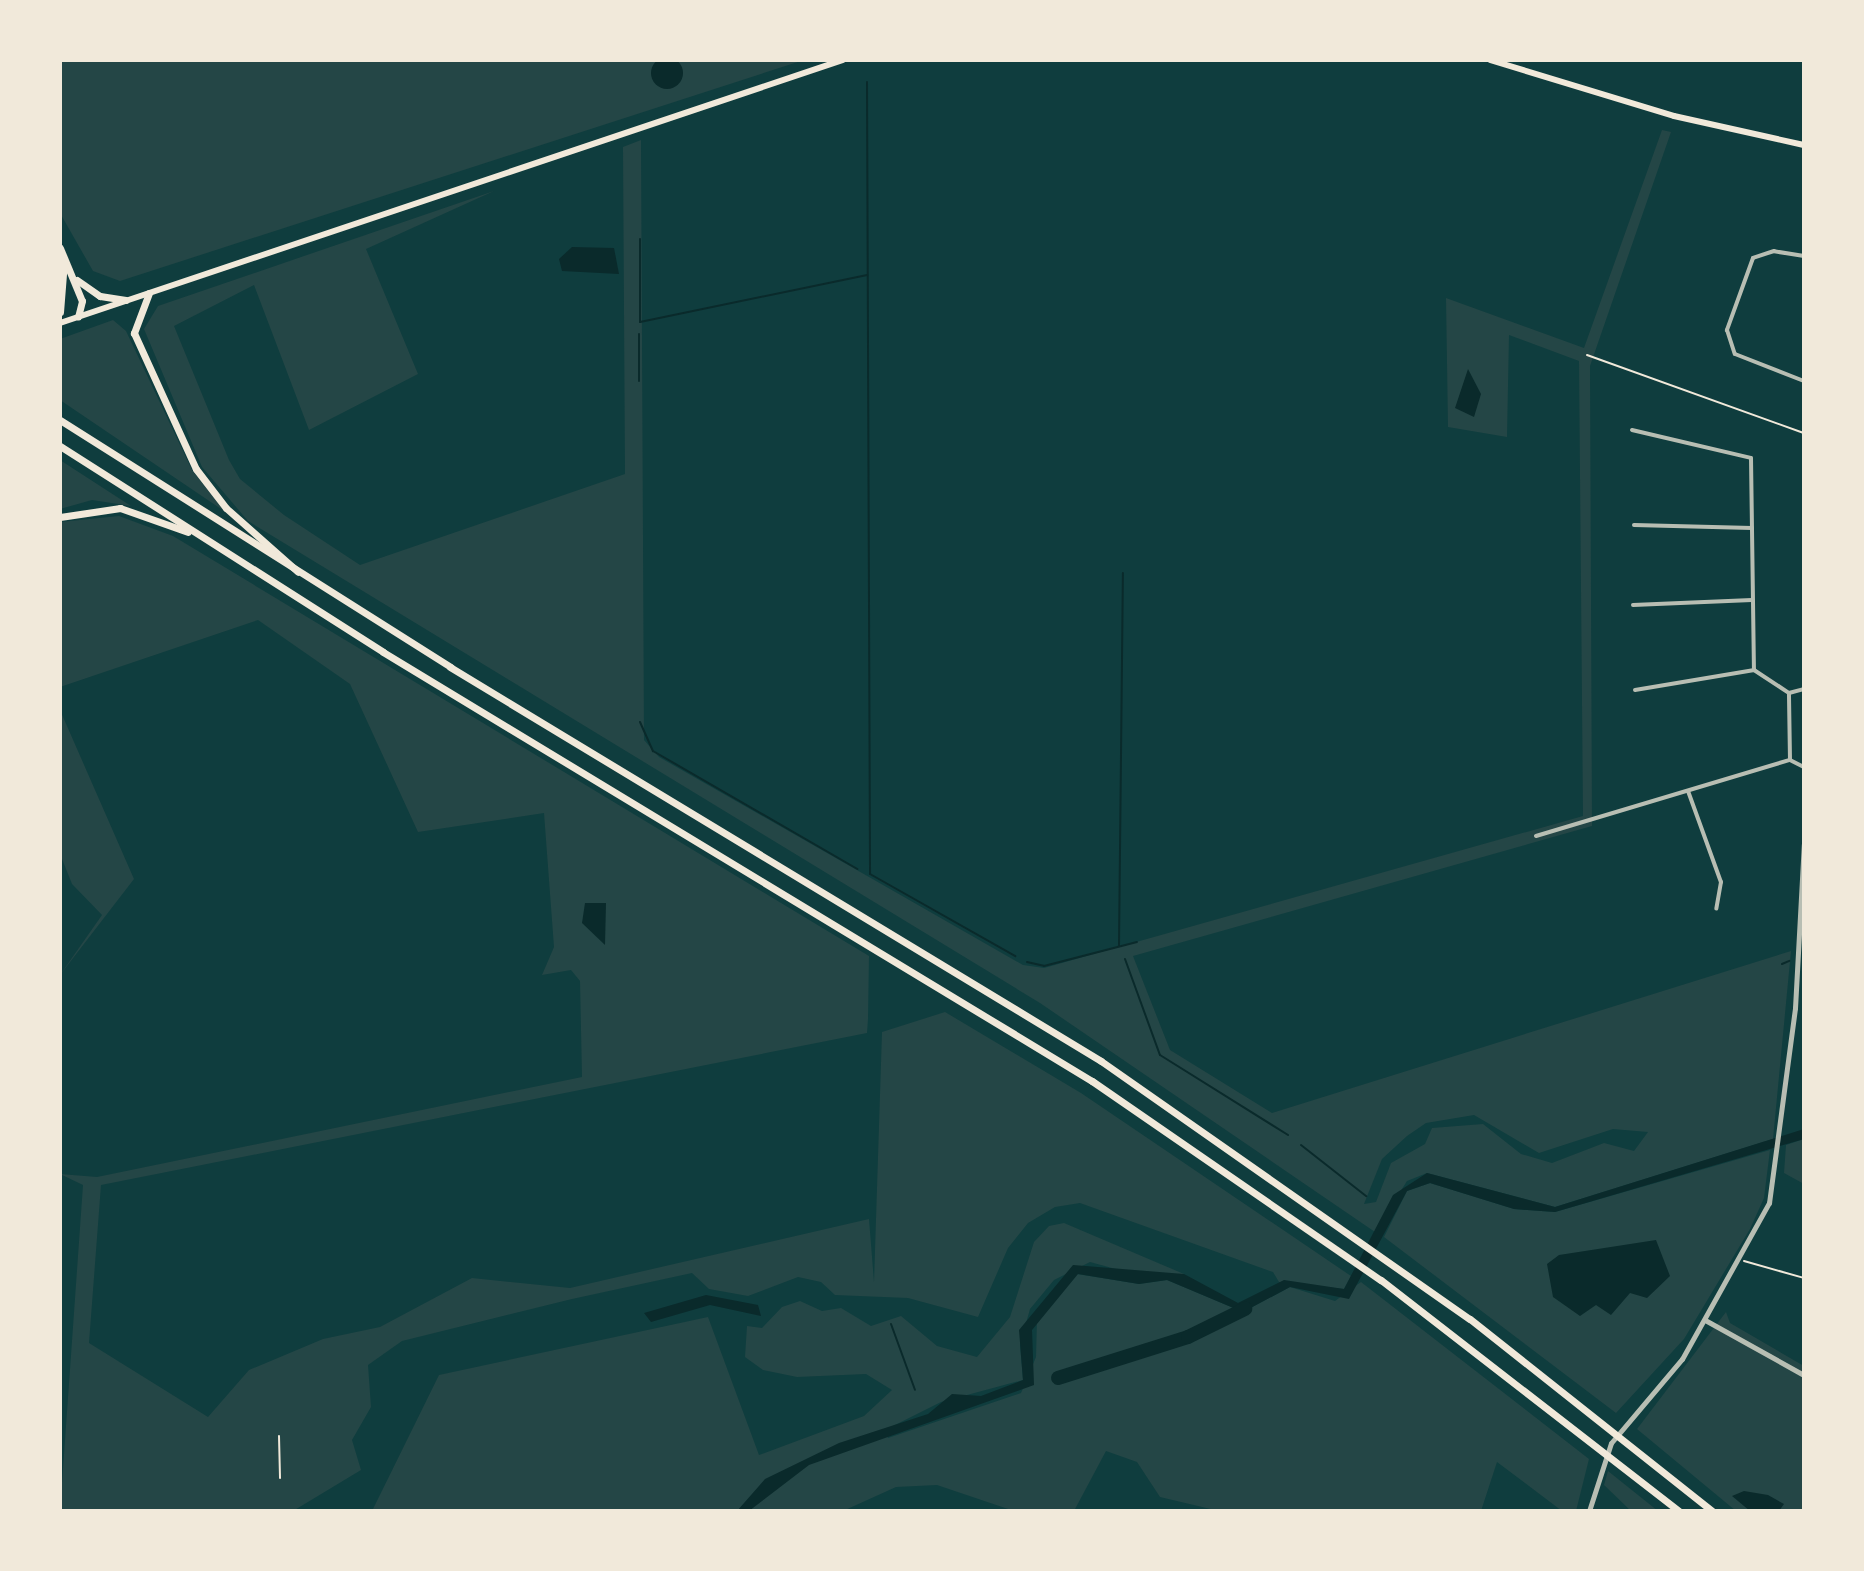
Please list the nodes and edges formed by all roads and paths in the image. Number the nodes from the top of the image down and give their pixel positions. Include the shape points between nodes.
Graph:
1 (843, 60) edge
2 (1490, 60) edge
3 (1804, 145) edge
4 (61, 252) edge
5 (1804, 256) edge
6 (75, 279) junction
7 (149, 293) junction
8 (126, 300) junction
9 (60, 312) edge
10 (78, 317) junction
11 (60, 323) edge
12 (1587, 355) dead end
13 (1804, 381) edge
14 (60, 420) edge
15 (1632, 430) dead end
16 (1804, 433) edge
17 (60, 446) edge
18 (60, 517) edge
19 (1634, 525) dead end
20 (1752, 528) junction
21 (200, 536) junction
22 (300, 574) junction
23 (1752, 600) junction
24 (1633, 605) dead end
25 (1754, 670) junction
26 (1804, 689) edge
27 (1635, 690) dead end
28 (1789, 693) junction
29 (1790, 760) junction
30 (1804, 767) edge
31 (1688, 791) junction
32 (1536, 836) dead end
33 (1804, 844) edge
34 (1716, 909) dead end
35 (1739, 1260) junction
36 (1804, 1278) edge
37 (1705, 1320) junction
38 (1804, 1375) edge
39 (279, 1436) dead end
40 (280, 1478) dead end
41 (1589, 1511) edge
42 (1679, 1511) edge
43 (1712, 1511) edge

1 - 7 main road
2 - 3 main road via 1674,116
4 - 6 highway
4 - 9 highway via 67,288
5 - 13 street via 1774,251 1753,258 1729,316 1730,347 1744,360
6 - 8 highway via 95,294
6 - 10 highway
7 - 8 main road
7 - 22 highway via 136,312 134,333 196,469 226,508 288,555
8 - 10 main road
10 - 11 main road
12 - 16 path
14 - 22 highway
15 - 20 street via 1751,458
17 - 21 highway
18 - 21 highway via 120,508
19 - 20 street
20 - 23 street
21 - 42 highway via 976,1007 1301,1223 1460,1338
22 - 43 highway via 1010,1002 1298,1194 1470,1319
23 - 24 street
23 - 25 street
25 - 27 street
25 - 28 street
26 - 28 street
28 - 29 street
29 - 30 street
29 - 31 street
31 - 32 street
31 - 34 street via 1721,882
33 - 35 street via 1777,1159 1769,1203
35 - 36 path
35 - 37 street
37 - 38 street
37 - 41 street via 1611,1443
39 - 40 path

